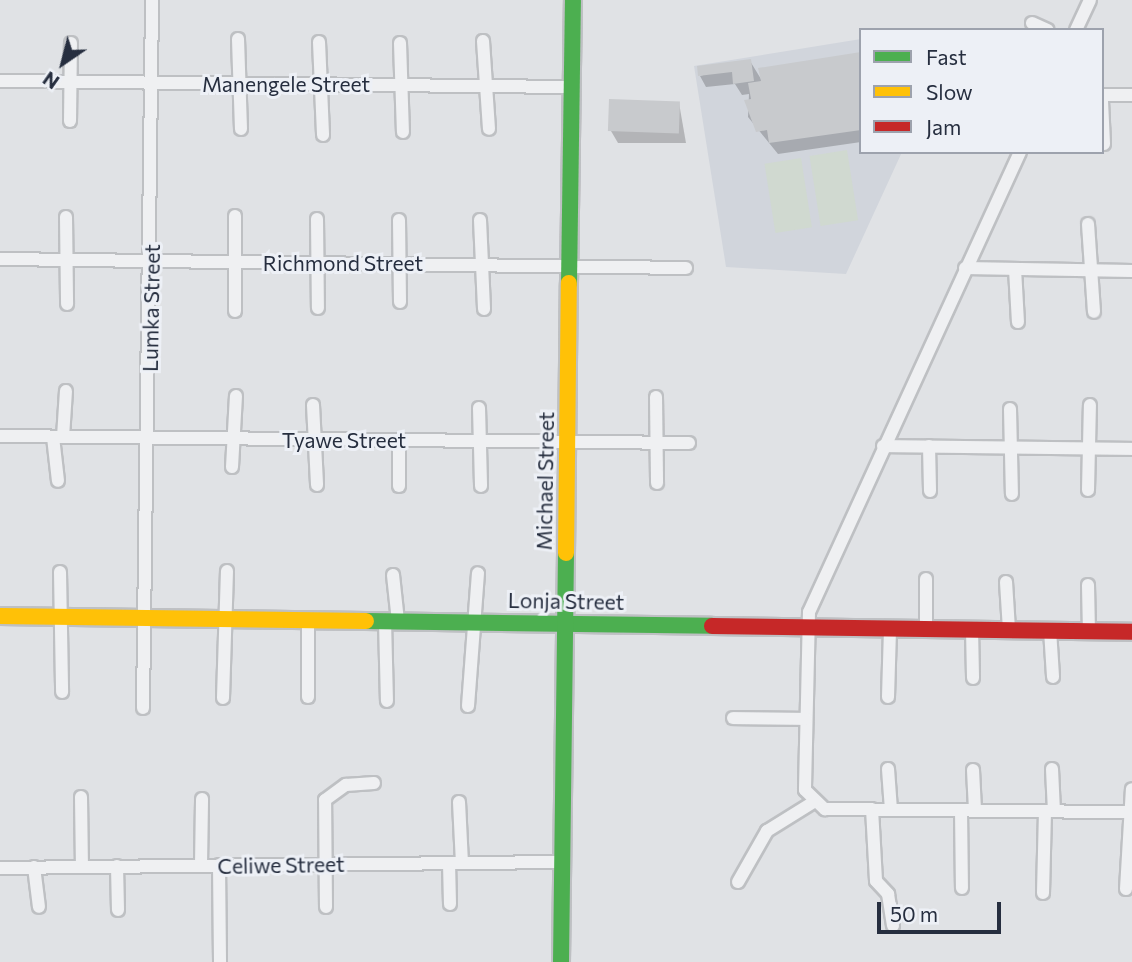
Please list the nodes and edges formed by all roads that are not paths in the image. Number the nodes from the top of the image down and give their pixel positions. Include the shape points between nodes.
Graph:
1 (152, 0) edge
2 (573, 0) edge
3 (1090, 0) edge
4 (1032, 23) dead end
5 (1043, 28) edge
6 (1077, 28) edge
7 (238, 39) dead end
8 (483, 41) dead end
9 (71, 43) dead end
10 (319, 43) dead end
11 (400, 43) dead end
12 (0, 81) edge
13 (70, 82) junction
14 (151, 83) junction
15 (236, 84) junction
16 (318, 85) junction
17 (399, 85) junction
18 (487, 86) junction
19 (571, 87) junction
20 (1104, 95) edge
21 (1132, 96) edge
22 (70, 121) dead end
23 (241, 128) dead end
24 (489, 129) dead end
25 (403, 132) dead end
26 (323, 135) dead end
27 (1019, 154) edge
28 (235, 216) dead end
29 (66, 217) dead end
30 (317, 219) dead end
31 (399, 220) dead end
32 (480, 220) dead end
33 (1088, 224) dead end
34 (0, 259) edge
35 (68, 260) junction
36 (152, 261) junction
37 (235, 262) junction
38 (317, 263) junction
39 (401, 263) junction
40 (483, 264) junction
41 (569, 265) junction
42 (686, 268) dead end
43 (965, 268) junction
44 (1015, 269) junction
45 (1091, 270) junction
46 (1132, 271) edge
47 (400, 302) dead end
48 (67, 304) dead end
49 (318, 308) dead end
50 (484, 309) dead end
51 (235, 311) dead end
52 (1094, 312) dead end
53 (1018, 322) dead end
54 (66, 391) dead end
55 (236, 396) dead end
56 (656, 397) dead end
57 (313, 405) dead end
58 (1090, 405) dead end
59 (479, 408) dead end
60 (1010, 409) dead end
61 (0, 436) edge
62 (58, 437) junction
63 (149, 438) junction
64 (233, 439) junction
65 (316, 440) junction
66 (399, 440) junction
67 (480, 441) junction
68 (567, 442) junction
69 (656, 443) junction
70 (689, 443) dead end
71 (883, 446) junction
72 (929, 446) junction
73 (1011, 447) junction
74 (1089, 448) junction
75 (1132, 449) edge
76 (232, 467) dead end
77 (58, 481) dead end
78 (657, 482) dead end
79 (317, 485) dead end
80 (399, 486) dead end
81 (481, 486) dead end
82 (1088, 490) dead end
83 (930, 491) dead end
84 (1012, 494) dead end
85 (227, 571) dead end
86 (60, 572) dead end
87 (478, 573) dead end
88 (393, 575) dead end
89 (926, 579) dead end
90 (1006, 582) dead end
91 (1088, 585) dead end
92 (0, 616) edge
93 (62, 617) junction
94 (145, 617) junction
95 (226, 618) junction
96 (308, 619) junction
97 (474, 620) junction
98 (392, 621) junction
99 (565, 621) junction
100 (808, 627) junction
101 (890, 628) junction
102 (926, 629) junction
103 (972, 629) junction
104 (1009, 630) junction
105 (1050, 631) junction
106 (1089, 631) junction
107 (1132, 632) edge
108 (1053, 677) dead end
109 (973, 678) dead end
110 (62, 692) dead end
111 (888, 697) dead end
112 (223, 698) dead end
113 (308, 698) dead end
114 (387, 701) dead end
115 (468, 706) dead end
116 (143, 708) dead end
117 (733, 718) dead end
118 (806, 719) junction
119 (888, 769) dead end
120 (1052, 769) dead end
121 (973, 770) dead end
122 (374, 783) dead end
123 (1132, 789) edge
124 (81, 797) dead end
125 (202, 799) dead end
126 (459, 802) dead end
127 (812, 803) junction
128 (872, 809) junction
129 (891, 810) junction
130 (961, 810) junction
131 (975, 810) junction
132 (1049, 811) junction
133 (1131, 812) edge
134 (563, 862) junction
135 (456, 863) junction
136 (324, 864) junction
137 (201, 865) junction
138 (219, 865) junction
139 (82, 866) junction
140 (117, 866) junction
141 (34, 867) junction
142 (0, 868) edge
143 (738, 882) dead end
144 (962, 888) dead end
145 (1126, 889) dead end
146 (1043, 893) dead end
147 (450, 904) dead end
148 (39, 907) dead end
149 (326, 908) dead end
150 (118, 910) dead end
151 (893, 926) dead end
152 (220, 962) edge
153 (561, 962) edge

1 - 14 street, Lumka Street
2 - 19 street, Michael Street
3 - 6 street
4 - 5 street
7 - 15 street
8 - 18 street
9 - 13 street
10 - 16 street
11 - 17 street
12 - 13 street, Manengele Street
13 - 14 street, Manengele Street
13 - 22 street
14 - 15 street, Manengele Street
14 - 36 street, Lumka Street
15 - 16 street, Manengele Street
15 - 23 street
16 - 17 street, Manengele Street
16 - 26 street
17 - 18 street, Manengele Street
17 - 25 street
18 - 19 street, Manengele Street
18 - 24 street
19 - 41 street, Michael Street
20 - 21 street
27 - 43 street
28 - 37 street
29 - 35 street
30 - 38 street
31 - 39 street
32 - 40 street
33 - 45 street
34 - 35 street, Richmond Street
35 - 36 street, Richmond Street
35 - 48 street
36 - 37 street, Richmond Street
36 - 63 street, Lumka Street
37 - 38 street, Richmond Street
37 - 51 street
38 - 39 street, Richmond Street
38 - 49 street
39 - 40 street, Richmond Street
39 - 47 street
40 - 41 street, Richmond Street
40 - 50 street
41 - 42 street, Richmond Street
41 - 68 street, Michael Street
43 - 44 street
43 - 71 street
44 - 45 street
44 - 53 street
45 - 46 street
45 - 52 street
54 - 62 street
55 - 64 street
56 - 69 street
57 - 65 street
58 - 74 street
59 - 67 street
60 - 73 street
61 - 62 street, Tyawe Street
62 - 63 street, Tyawe Street
62 - 77 street
63 - 64 street, Tyawe Street
63 - 94 street, Lumka Street
64 - 65 street, Tyawe Street
64 - 76 street
65 - 66 street, Tyawe Street
65 - 79 street
66 - 67 street, Tyawe Street
66 - 80 street
67 - 68 street, Tyawe Street
67 - 81 street
68 - 69 street, Tyawe Street
68 - 99 street, Michael Street
69 - 70 street, Tyawe Street
69 - 78 street
71 - 72 street
71 - 100 street via 815,597
72 - 73 street
72 - 83 street
73 - 74 street
73 - 84 street
74 - 75 street
74 - 82 street
85 - 95 street
86 - 93 street
87 - 97 street
88 - 98 street
89 - 102 street
90 - 104 street
91 - 106 street
92 - 93 street, Lonja Street
93 - 94 street, Lonja Street
93 - 110 street
94 - 95 street, Lonja Street
94 - 116 street, Lumka Street
95 - 96 street, Lonja Street
95 - 112 street
96 - 98 street, Lonja Street
96 - 113 street
97 - 98 street, Lonja Street
97 - 99 street, Lonja Street
97 - 115 street
98 - 114 street
99 - 100 street, Lonja Street
99 - 134 street, Michael Street
100 - 101 street, Lonja Street
100 - 118 street
101 - 102 street, Lonja Street
101 - 111 street
102 - 103 street, Lonja Street
103 - 104 street, Lonja Street
103 - 109 street
104 - 105 street, Lonja Street
105 - 106 street, Lonja Street
105 - 108 street
106 - 107 street, Lonja Street
117 - 118 street
118 - 127 street via 805,790
119 - 129 street
120 - 132 street
121 - 131 street
122 - 136 street via 346,785 325,800
123 - 133 street
124 - 139 street
125 - 137 street
126 - 135 street
127 - 128 street
127 - 143 street via 767,831
128 - 129 street
128 - 151 street via 876,881 888,894
129 - 130 street
130 - 131 street
130 - 144 street
131 - 132 street
132 - 133 street
132 - 146 street
133 - 145 street
134 - 135 street, Celiwe Street
134 - 153 street, Michael Street
135 - 136 street, Celiwe Street
135 - 147 street
136 - 138 street, Celiwe Street
136 - 149 street
137 - 138 street, Celiwe Street
137 - 140 street, Celiwe Street
138 - 152 street
139 - 140 street, Celiwe Street
139 - 141 street, Celiwe Street
140 - 150 street
141 - 142 street, Celiwe Street
141 - 148 street

